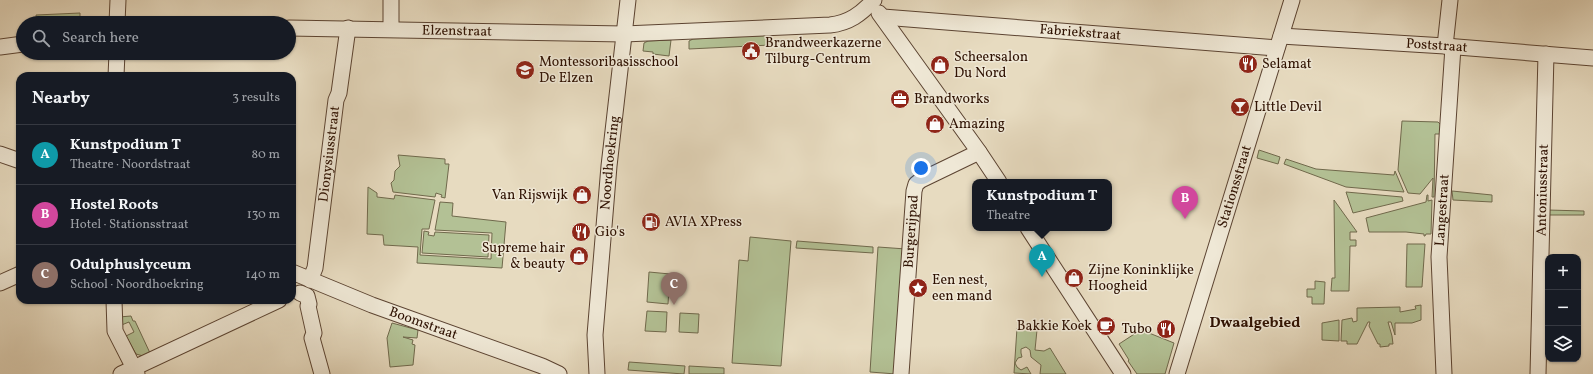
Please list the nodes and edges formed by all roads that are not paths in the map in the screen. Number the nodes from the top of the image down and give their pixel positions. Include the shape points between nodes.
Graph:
1 (118, 0) edge
2 (391, 0) edge
3 (628, 0) edge
4 (1292, 0) edge
5 (1450, 0) edge
6 (870, 1) edge
7 (118, 16) edge
8 (883, 17) junction
9 (296, 28) edge
10 (348, 28) junction
11 (391, 29) junction
12 (624, 34) junction
13 (1279, 42) junction
14 (16, 45) edge
15 (0, 47) edge
16 (1449, 47) junction
17 (1546, 54) junction
18 (1593, 58) edge
19 (117, 60) edge
20 (116, 72) edge
21 (979, 152) junction
22 (0, 154) edge
23 (16, 160) edge
24 (996, 179) edge
25 (1030, 231) edge
26 (296, 274) edge
27 (16, 276) edge
28 (308, 279) junction
29 (0, 283) edge
30 (296, 294) edge
31 (114, 304) edge
32 (271, 304) edge
33 (131, 372) edge
34 (557, 373) edge
35 (322, 374) edge
36 (597, 374) edge
37 (901, 374) edge
38 (1123, 374) edge
39 (1177, 374) edge
40 (1444, 374) edge
41 (1538, 374) edge

1 - 7 street
2 - 11 street
3 - 12 street, Noordhoekring
4 - 13 street, Stationsstraat
5 - 16 street, Langestraat
6 - 8 street
6 - 12 street via 846,22 830,25
8 - 13 street, Fabriekstraat
8 - 21 street
9 - 10 street, Elzenstraat
10 - 11 street, Elzenstraat
10 - 28 street, Dionysiusstraat via 336,100 315,268
11 - 12 street, Elzenstraat
12 - 36 street, Noordhoekring via 609,166 595,335
13 - 16 street, Poststraat
13 - 39 street, Stationsstraat
14 - 15 street
16 - 17 street, Poststraat
16 - 40 street, Langestraat via 1439,257
17 - 18 street, Poststraat
17 - 41 street, Antoniusstraat
19 - 20 street
21 - 24 street
21 - 37 street, Burgerijpad via 916,184
22 - 23 street
25 - 38 street
26 - 28 street, Boomstraat
27 - 29 street
28 - 30 street, Dionysiusstraat
28 - 34 street, Boomstraat
30 - 35 street via 307,296 314,333 312,338
31 - 33 street via 115,331
32 - 33 street

